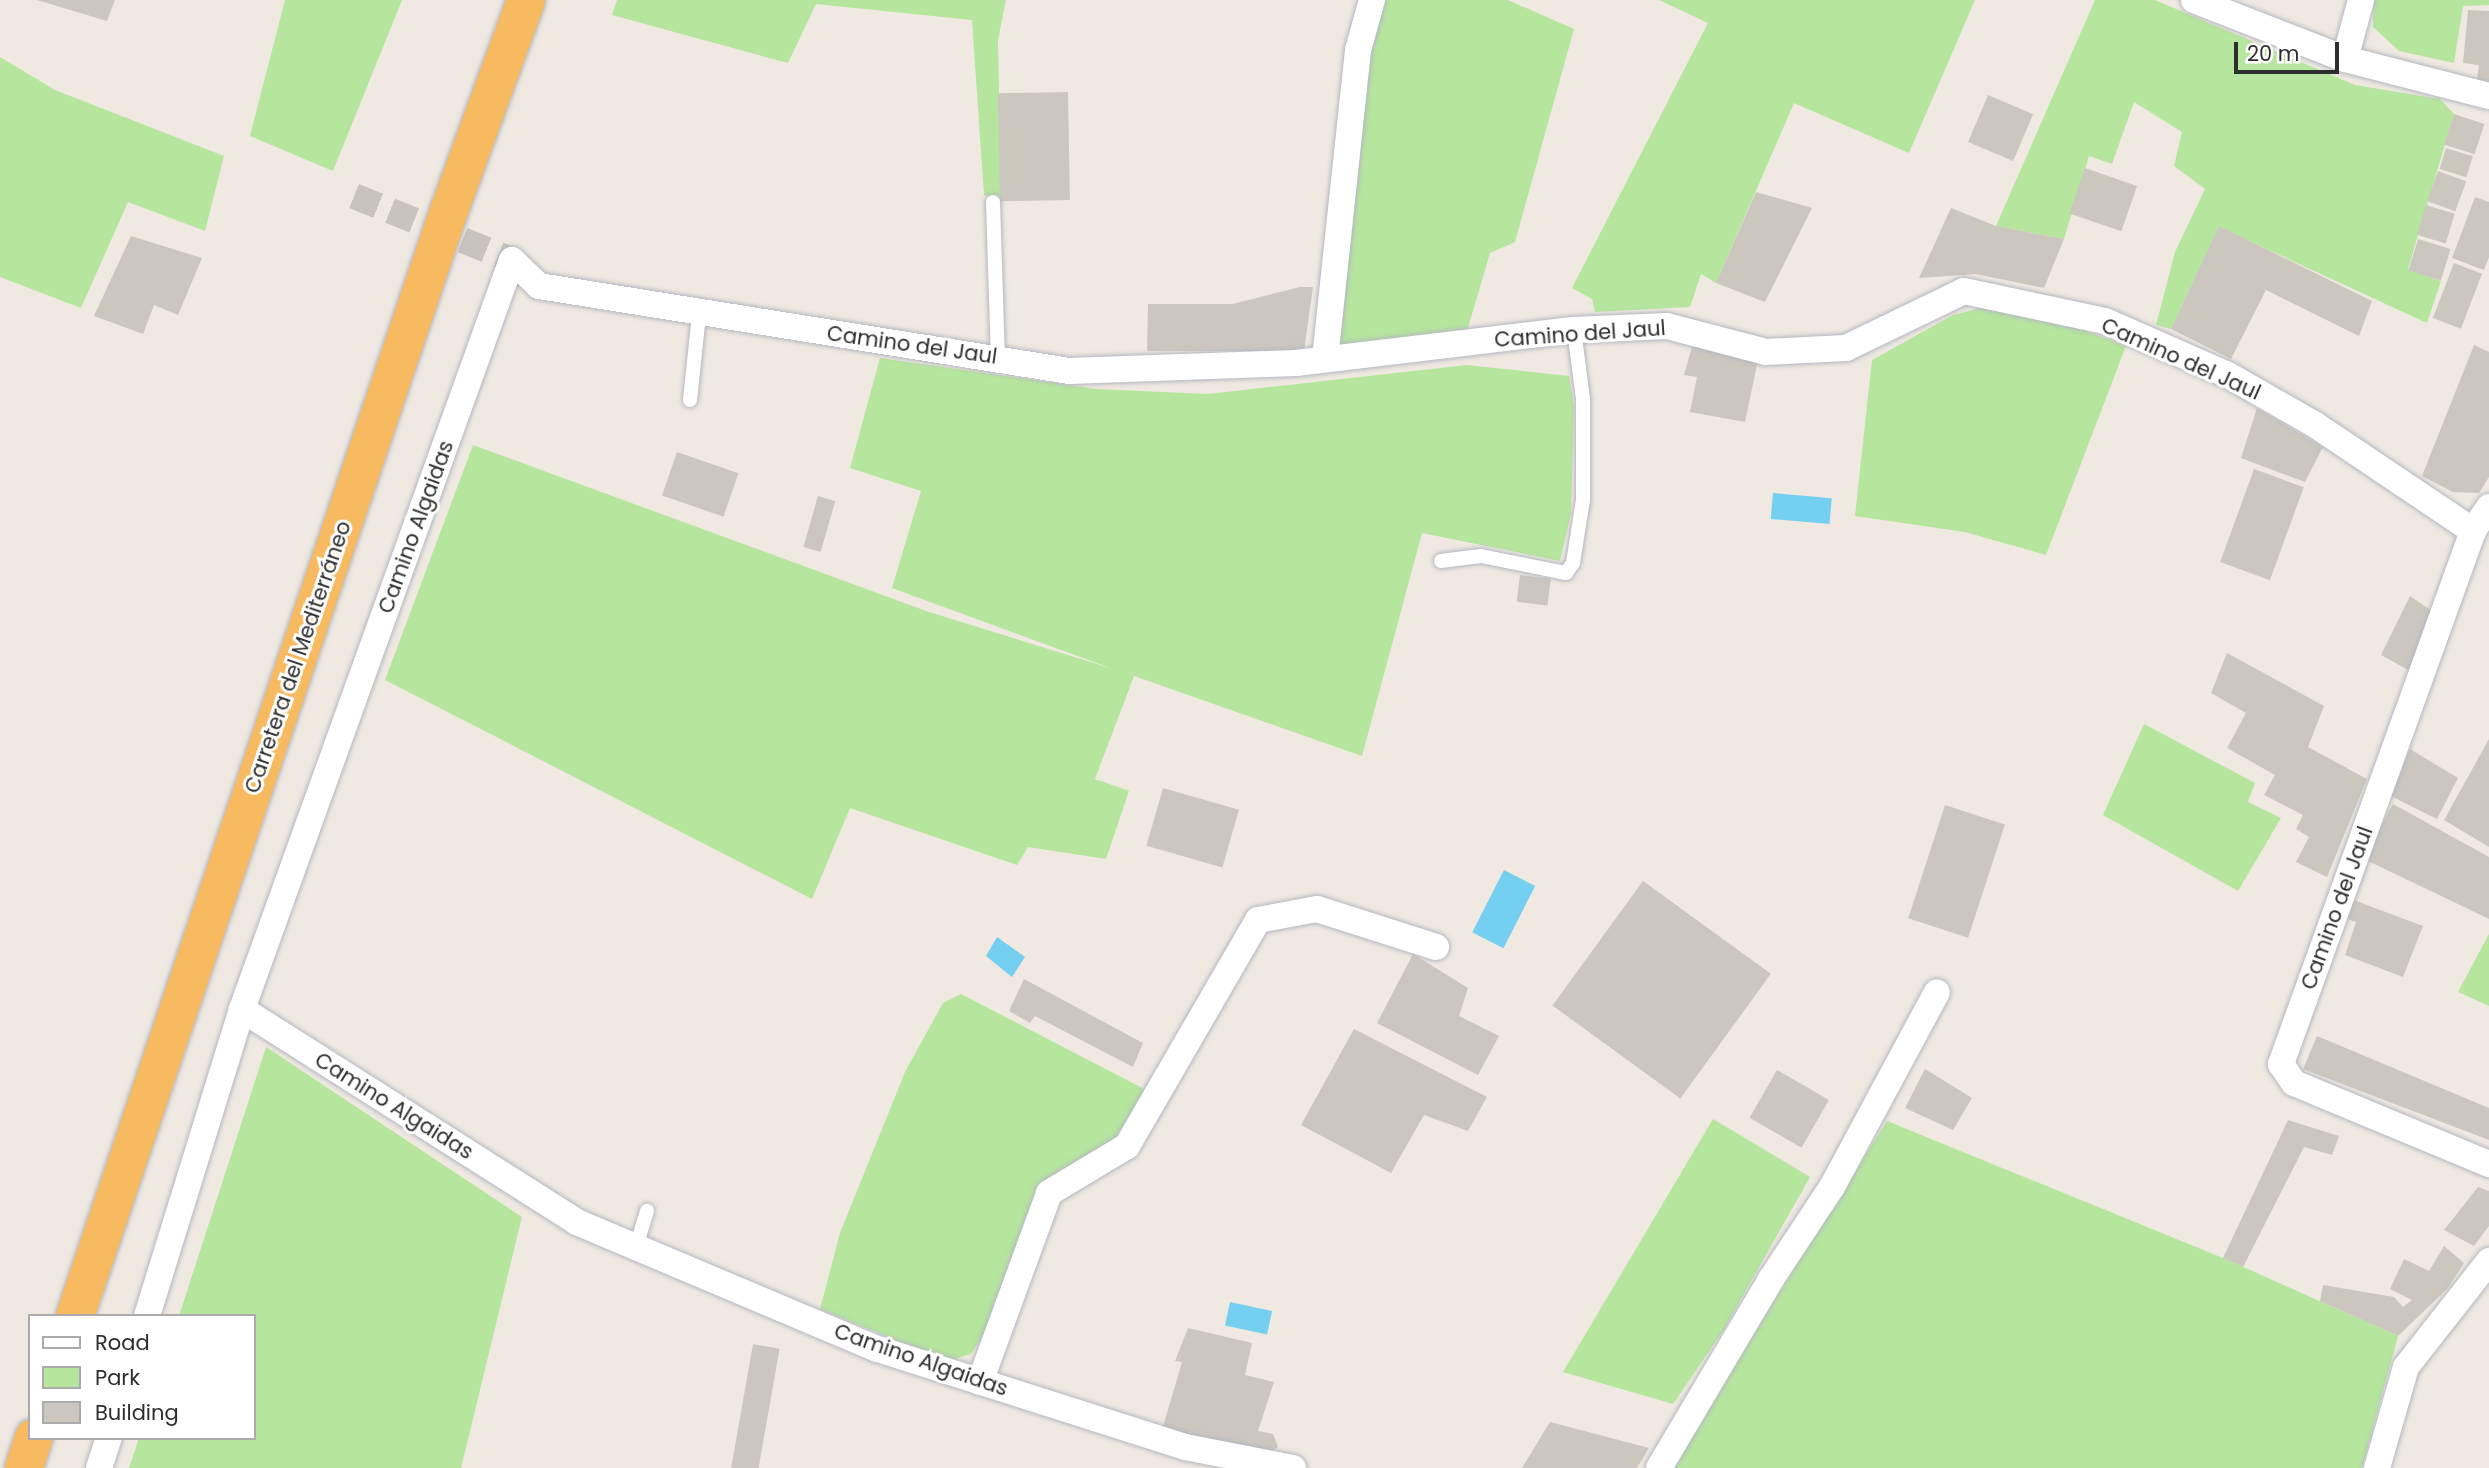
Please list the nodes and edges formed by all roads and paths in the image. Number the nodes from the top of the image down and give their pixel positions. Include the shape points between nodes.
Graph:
1 (526, 0) edge
2 (1372, 0) edge
3 (2193, 0) edge
4 (2361, 0) edge
5 (2345, 59) junction
6 (2489, 96) edge
7 (993, 202) dead end
8 (512, 260) joint
9 (699, 316) junction
10 (1574, 330) junction
11 (998, 357) junction
12 (1325, 359) junction
13 (690, 400) dead end
14 (2489, 507) edge
15 (2473, 531) junction
16 (1441, 561) dead end
17 (1436, 947) dead end
18 (1937, 992) dead end
19 (242, 1009) junction
20 (2489, 1164) edge
21 (647, 1211) dead end
22 (636, 1247) junction
23 (2489, 1261) edge
24 (76, 1314) edge
25 (148, 1314) edge
26 (980, 1382) junction
27 (33, 1440) edge
28 (108, 1440) edge
29 (24, 1468) edge
30 (99, 1468) edge
31 (1293, 1468) edge
32 (1659, 1468) edge
33 (2377, 1468) edge

1 - 24 highway, Carretera del Mediterráneo via 446,219
2 - 12 street via 1358,50
3 - 5 street
4 - 5 street
5 - 6 street
7 - 11 lane
8 - 9 street, Camino del Jaul via 538,286
8 - 19 street, Camino Algaidas
9 - 11 street, Camino del Jaul
9 - 13 lane
10 - 12 street, Camino del Jaul
10 - 15 street, Camino del Jaul via 1667,326 1766,352 1846,348 1964,290 2105,321 2260,394
10 - 16 lane via 1583,399 1583,500 1573,563 1566,573 1481,556
11 - 12 street, Camino del Jaul via 1069,372
14 - 15 street, Camino del Jaul
15 - 20 street, Camino del Jaul via 2281,1064 2294,1083
17 - 26 street via 1317,909 1258,920 1126,1146 1049,1193
18 - 32 street via 1832,1187 1771,1279
19 - 22 street, Camino Algaidas via 577,1222
19 - 25 street
21 - 22 lane
22 - 26 street, Camino Algaidas via 877,1349
23 - 33 street via 2406,1367
26 - 31 street, Camino Algaidas via 1185,1447
27 - 29 highway
28 - 30 street

